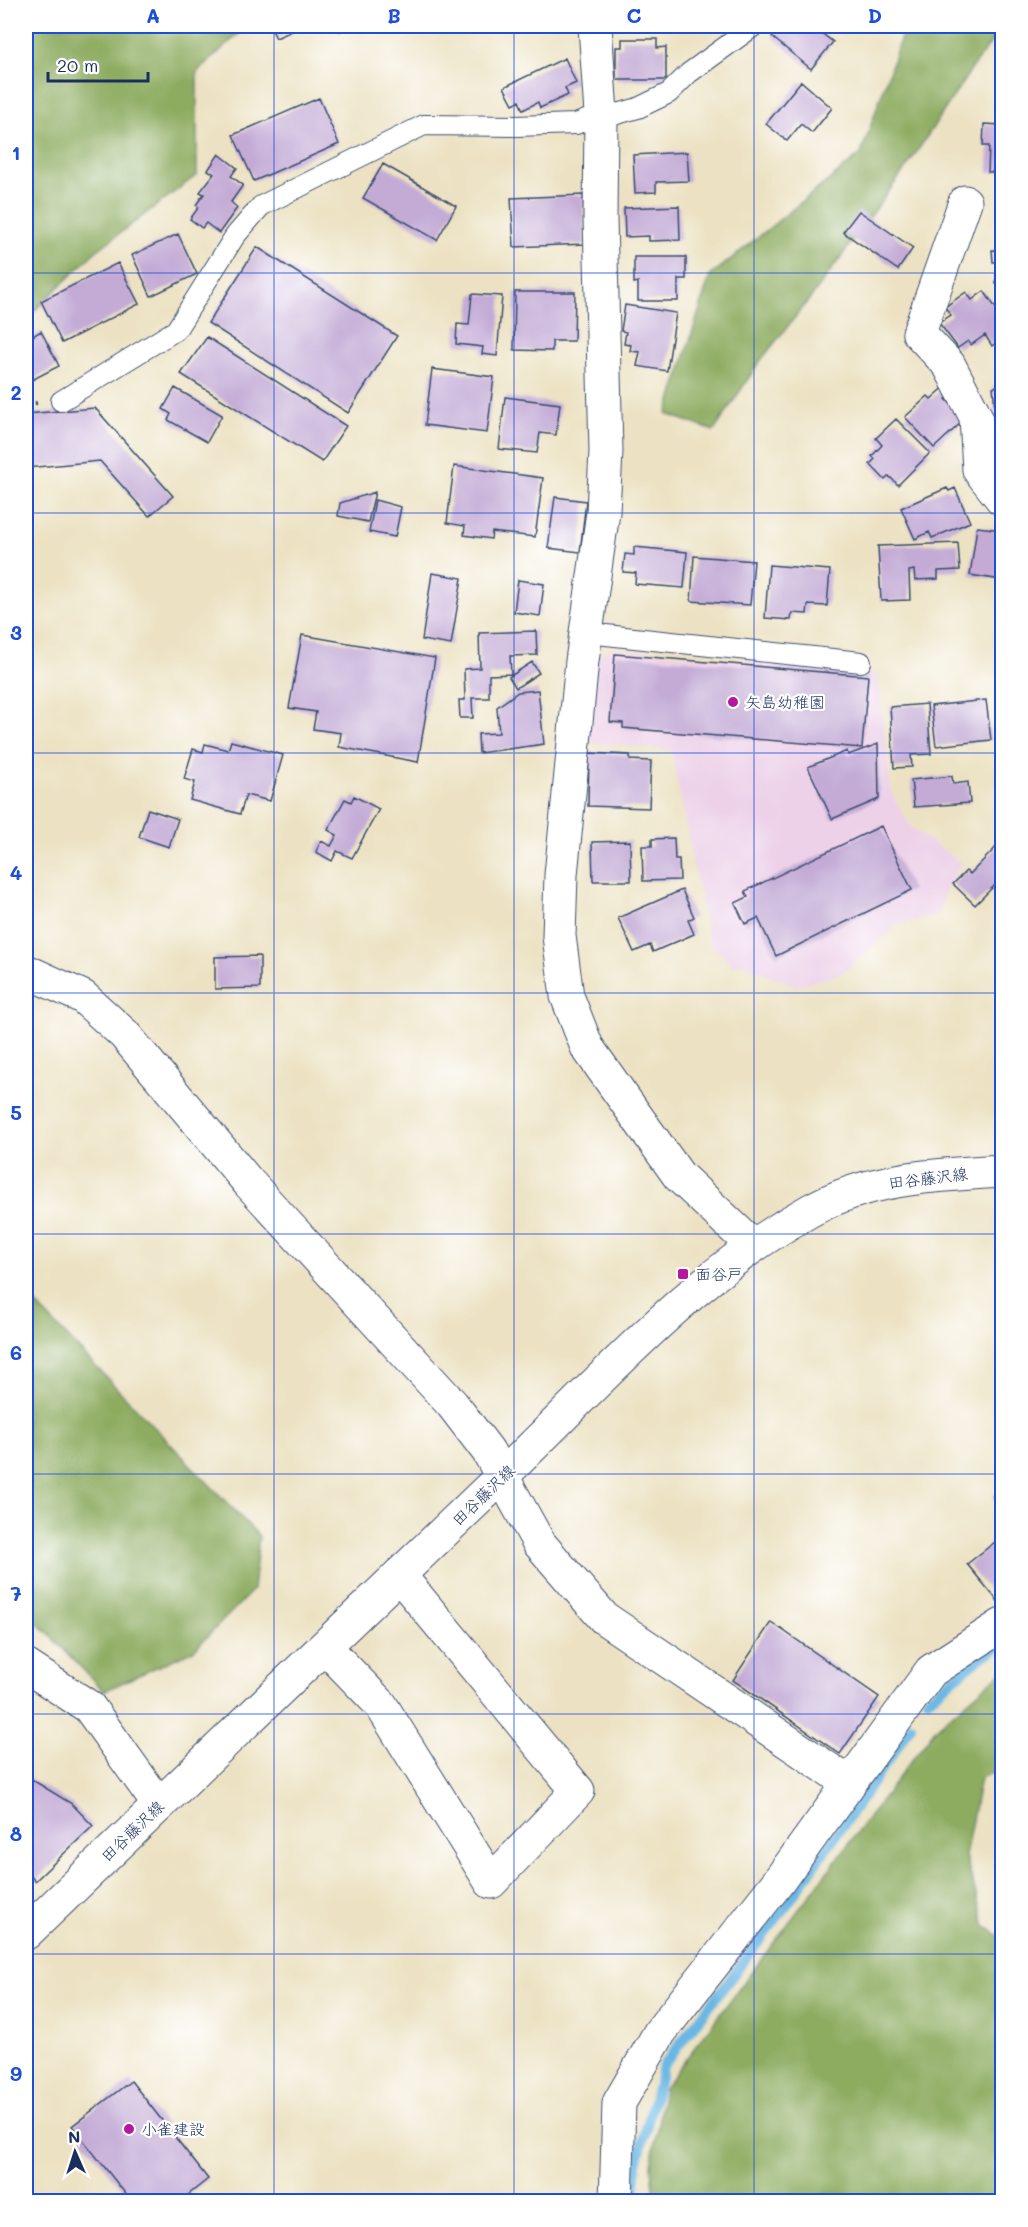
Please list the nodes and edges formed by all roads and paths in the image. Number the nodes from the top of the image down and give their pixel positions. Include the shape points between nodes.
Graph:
1 (595, 26) edge
2 (754, 26) edge
3 (601, 116) junction
4 (965, 202) dead end
5 (61, 401) dead end
6 (1002, 499) edge
7 (586, 633) junction
8 (861, 662) dead end
9 (26, 971) edge
10 (1002, 1171) edge
11 (753, 1246) junction
12 (503, 1476) junction
13 (399, 1575) junction
14 (1002, 1625) edge
15 (325, 1647) junction
16 (26, 1666) edge
17 (849, 1783) junction
18 (159, 1805) junction
19 (26, 1933) edge
20 (616, 2202) edge

1 - 3 street
2 - 3 lane via 689,73 669,93 638,108
3 - 5 lane via 576,124 424,125 261,206 235,236 176,330
3 - 7 street via 606,451 603,512
4 - 6 street via 919,333 949,365 976,417 979,470
7 - 8 lane
7 - 11 street via 561,875 559,936 567,996 587,1047 679,1176
9 - 12 street via 83,997 124,1035 249,1183 452,1404
10 - 11 street, 田谷藤沢線 via 928,1175 853,1191 813,1209
11 - 12 street, 田谷藤沢線 via 681,1303
12 - 13 street, 田谷藤沢線
12 - 17 street via 539,1543 604,1618
13 - 15 street, 田谷藤沢線
13 - 15 street via 579,1791 491,1882 381,1705
14 - 17 street via 931,1671
15 - 18 street, 田谷藤沢線
16 - 18 street via 89,1707
17 - 20 street via 778,1882 660,2032 619,2103
18 - 19 street, 田谷藤沢線

